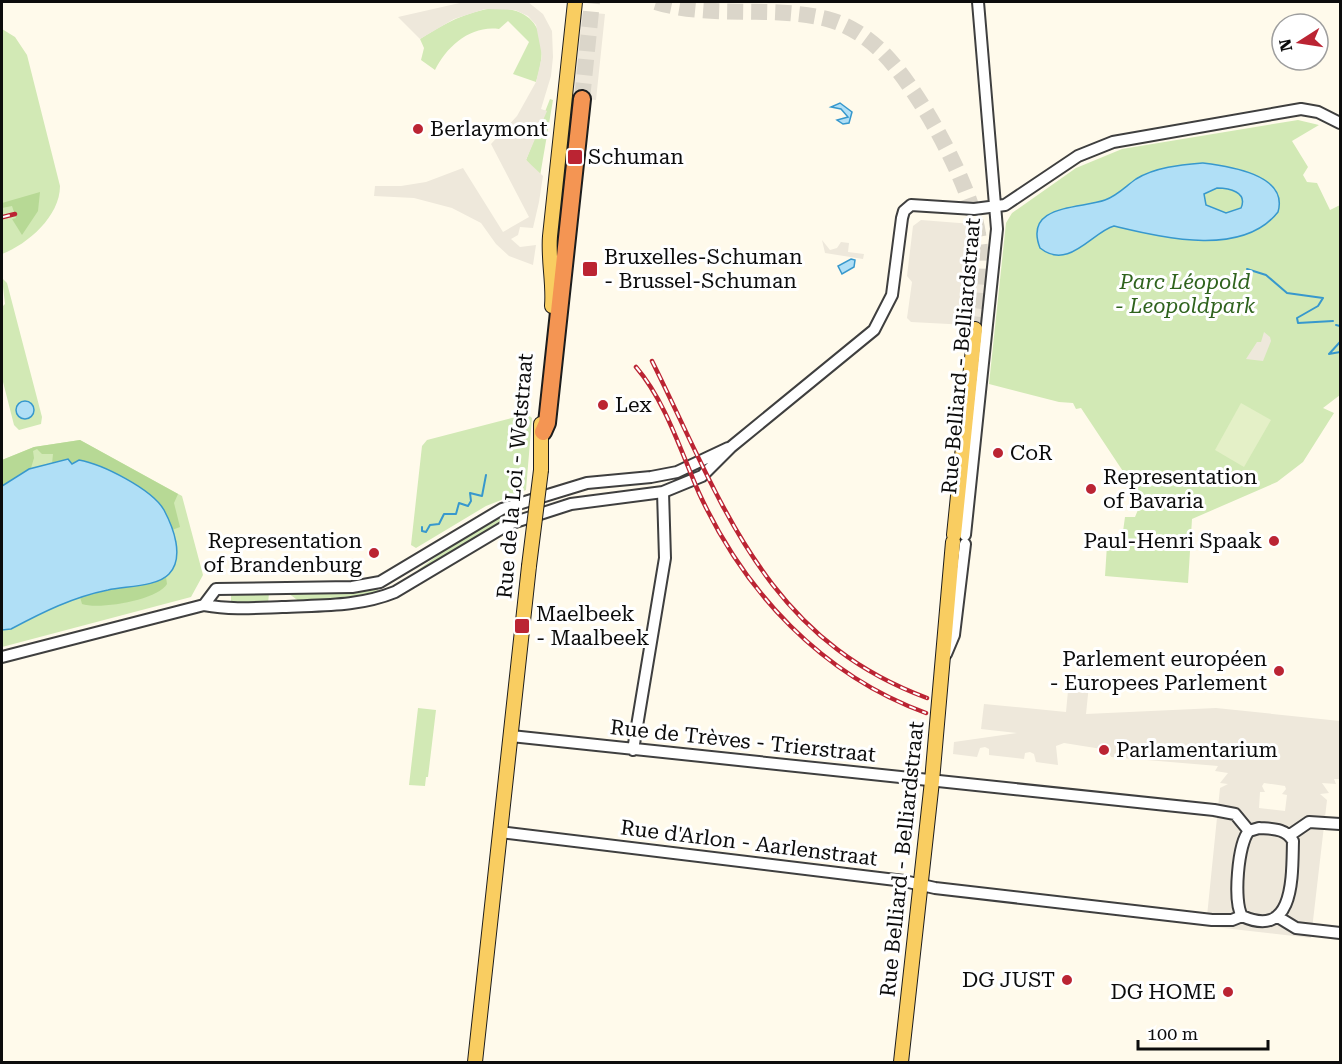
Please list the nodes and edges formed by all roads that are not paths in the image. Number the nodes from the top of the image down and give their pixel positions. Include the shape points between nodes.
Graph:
1 (575, 2) edge
2 (978, 2) edge
3 (582, 99) tunnel mouth
4 (1341, 123) edge
5 (994, 207) junction
6 (975, 329) tunnel mouth
7 (543, 432) junction
8 (731, 447) junction
9 (663, 492) junction
10 (959, 539) junction
11 (204, 605) junction
12 (2, 657) edge
13 (511, 736) junction
14 (633, 750) junction
15 (932, 781) junction
16 (1341, 824) edge
17 (1249, 831) junction
18 (500, 832) junction
19 (1290, 835) junction
20 (921, 885) junction
21 (1242, 916) junction
22 (1278, 918) junction
23 (1341, 933) edge
24 (475, 1062) edge
25 (901, 1062) edge

1 - 7 main road, Rue de la Loi - Wetstraat via 548,260 553,291
2 - 5 street, Rue Belliard - Belliardstraat
3 - 7 highway
4 - 5 street via 1301,109 1113,142 1078,156 1019,197
5 - 8 street via 919,204 907,208 902,218 895,284 880,321 858,344
5 - 10 street, Rue Belliard - Belliardstraat via 997,229 992,285
6 - 10 main road, Rue Belliard - Belliardstraat
7 - 13 main road, Rue de la Loi - Wetstraat, bridge
8 - 9 street via 702,476
8 - 11 street via 677,472 587,483 502,509 399,572 369,585 216,590
9 - 11 street via 571,504 509,524 380,598 333,606 225,609
9 - 14 street via 663,569
10 - 15 main road, Rue Belliard - Belliardstraat
11 - 12 street
13 - 14 street, Rue de Trèves - Trierstraat
13 - 18 main road, Rue de la Loi - Wetstraat
14 - 15 street, Rue de Trèves - Trierstraat
15 - 17 street, Rue de Trèves - Trierstraat via 1229,812
15 - 20 main road, Rue Belliard - Belliardstraat
16 - 19 street via 1309,822
17 - 19 street via 1271,829
17 - 21 street via 1242,842 1236,902
18 - 20 street, Rue d'Arlon - Aarlenstraat
18 - 24 main road, Rue de la Loi - Wetstraat
19 - 22 street via 1293,841 1289,893
20 - 21 street, Rue d'Arlon - Aarlenstraat via 1212,920
20 - 25 main road, Rue Belliard - Belliardstraat
21 - 22 street, Rue d'Arlon - Aarlenstraat via 1260,922
22 - 23 street via 1296,928

